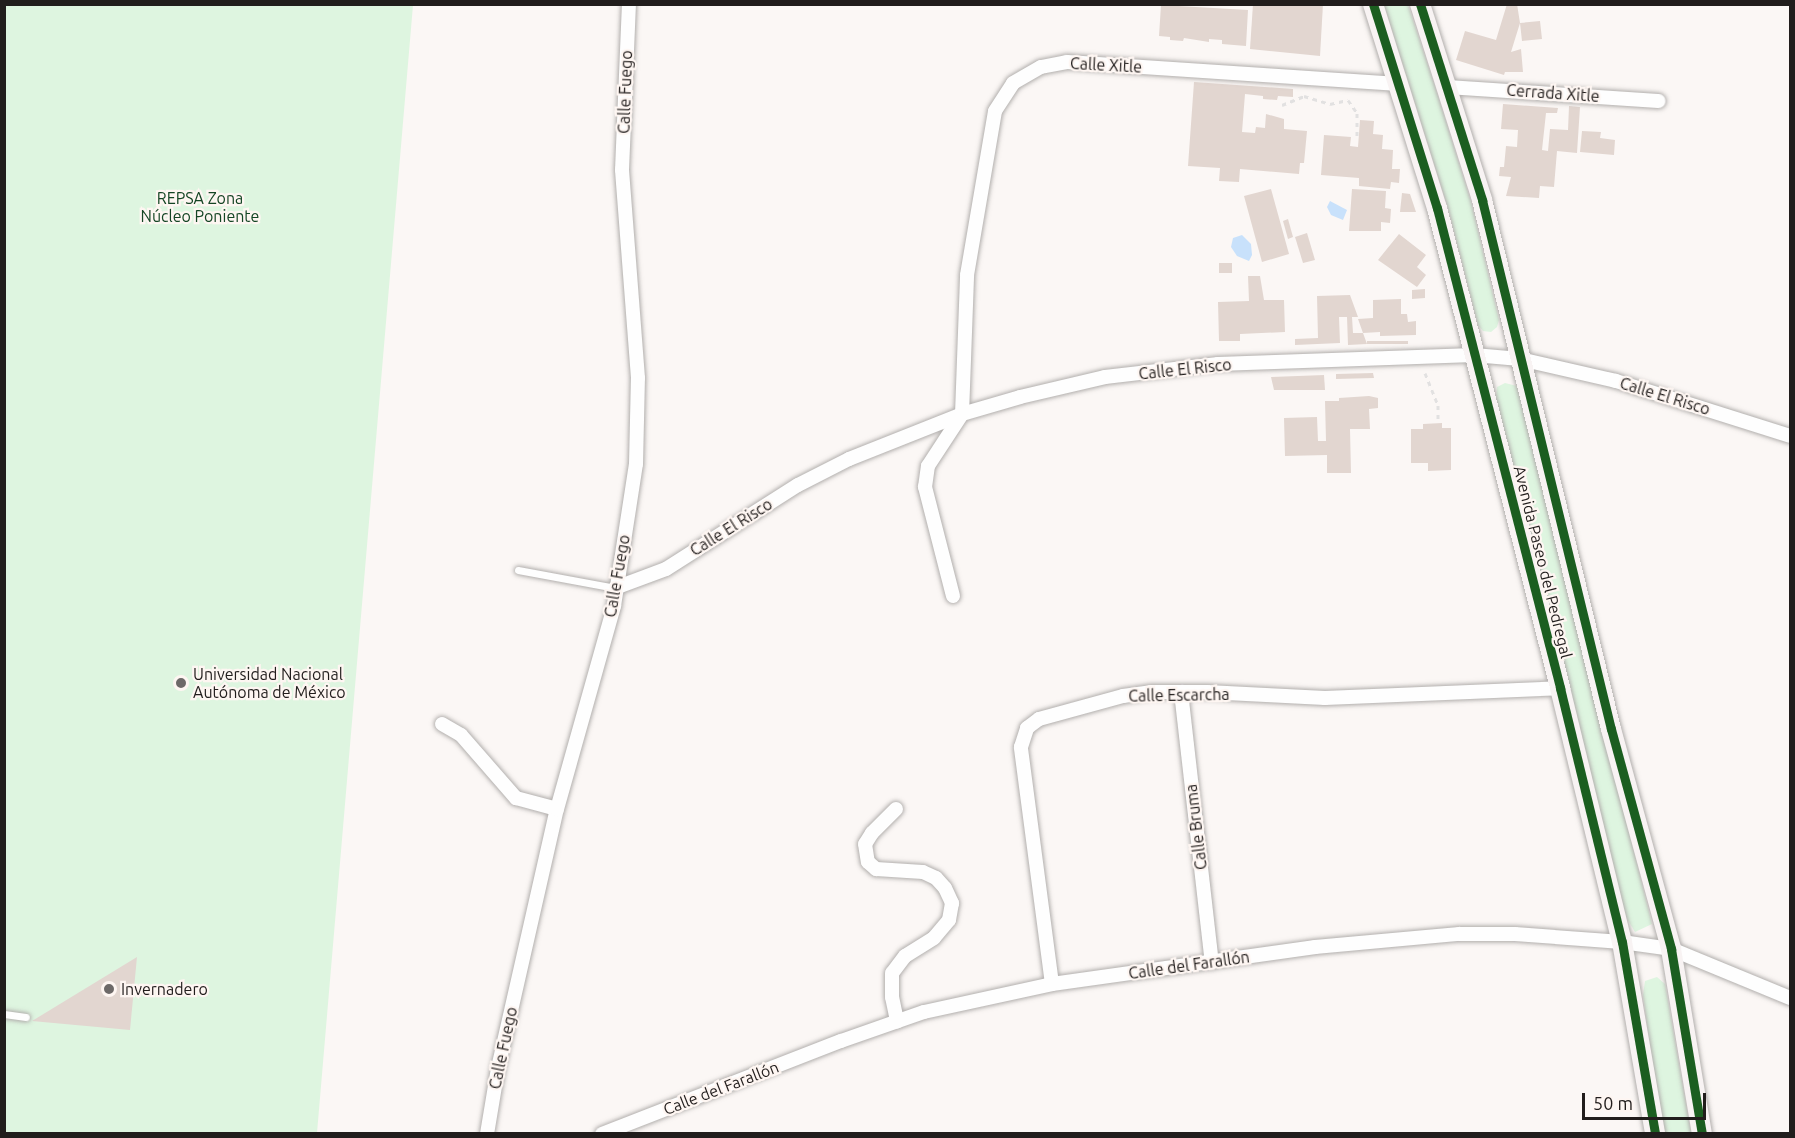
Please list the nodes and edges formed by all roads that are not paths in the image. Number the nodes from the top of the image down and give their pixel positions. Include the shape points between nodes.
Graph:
1 (629, 4) edge
2 (1373, 4) edge
3 (1420, 4) edge
4 (1399, 84) junction
5 (1447, 87) junction
6 (1659, 101) dead end
7 (1474, 356) junction
8 (1520, 359) junction
9 (962, 414) junction
10 (1791, 436) edge
11 (518, 570) dead end
12 (615, 588) junction
13 (953, 596) dead end
14 (1560, 688) junction
15 (1180, 692) junction
16 (442, 724) dead end
17 (896, 808) dead end
18 (557, 809) junction
19 (1622, 942) junction
20 (1671, 949) junction
21 (1212, 962) junction
22 (1052, 984) junction
23 (1791, 998) edge
24 (4, 1014) edge
25 (26, 1017) dead end
26 (897, 1021) junction
27 (487, 1134) edge
28 (602, 1134) edge
29 (1655, 1134) edge
30 (1702, 1134) edge

1 - 12 street, Calle Fuego via 622,170 638,378 636,464
2 - 4 main road, Avenida Paseo del Pedregal
3 - 5 main road, Avenida Paseo del Pedregal
4 - 7 main road, Avenida Paseo del Pedregal via 1437,208
4 - 9 street, Calle Xitle via 1067,62 1041,67 1013,83 996,111 967,275
5 - 6 street, Cerrada Xitle
5 - 8 main road, Avenida Paseo del Pedregal via 1482,200
7 - 8 street, Calle El Risco
7 - 9 street, Calle El Risco via 1218,364 1105,377
7 - 14 main road, Avenida Paseo del Pedregal
8 - 10 street, Calle El Risco via 1616,381
8 - 20 main road, Avenida Paseo del Pedregal via 1611,729
9 - 12 street, Calle El Risco via 849,459 798,485 666,568
9 - 13 street via 928,466 925,487
11 - 12 lane
12 - 18 street, Calle Fuego via 614,606
14 - 15 street, Calle Escarcha via 1325,698
14 - 19 main road, Avenida Paseo del Pedregal
15 - 21 street, Calle Bruma
15 - 22 street, Calle Escarcha via 1124,696 1059,712 1027,728 1021,747
16 - 18 street via 461,735 516,798
17 - 26 street via 865,844 868,862 876,869 923,872 940,883 952,903 949,920 934,938 905,956 892,973
18 - 27 street, Calle Fuego via 498,1068
19 - 20 street, Calle del Farallón
19 - 21 street, Calle del Farallón via 1459,934 1315,947
19 - 29 main road, Avenida Paseo del Pedregal
20 - 23 street, Calle del Farallón
20 - 30 main road, Avenida Paseo del Pedregal
21 - 22 street, Calle del Farallón
22 - 26 street, Calle del Farallón
24 - 25 lane
26 - 28 street, Calle del Farallón

